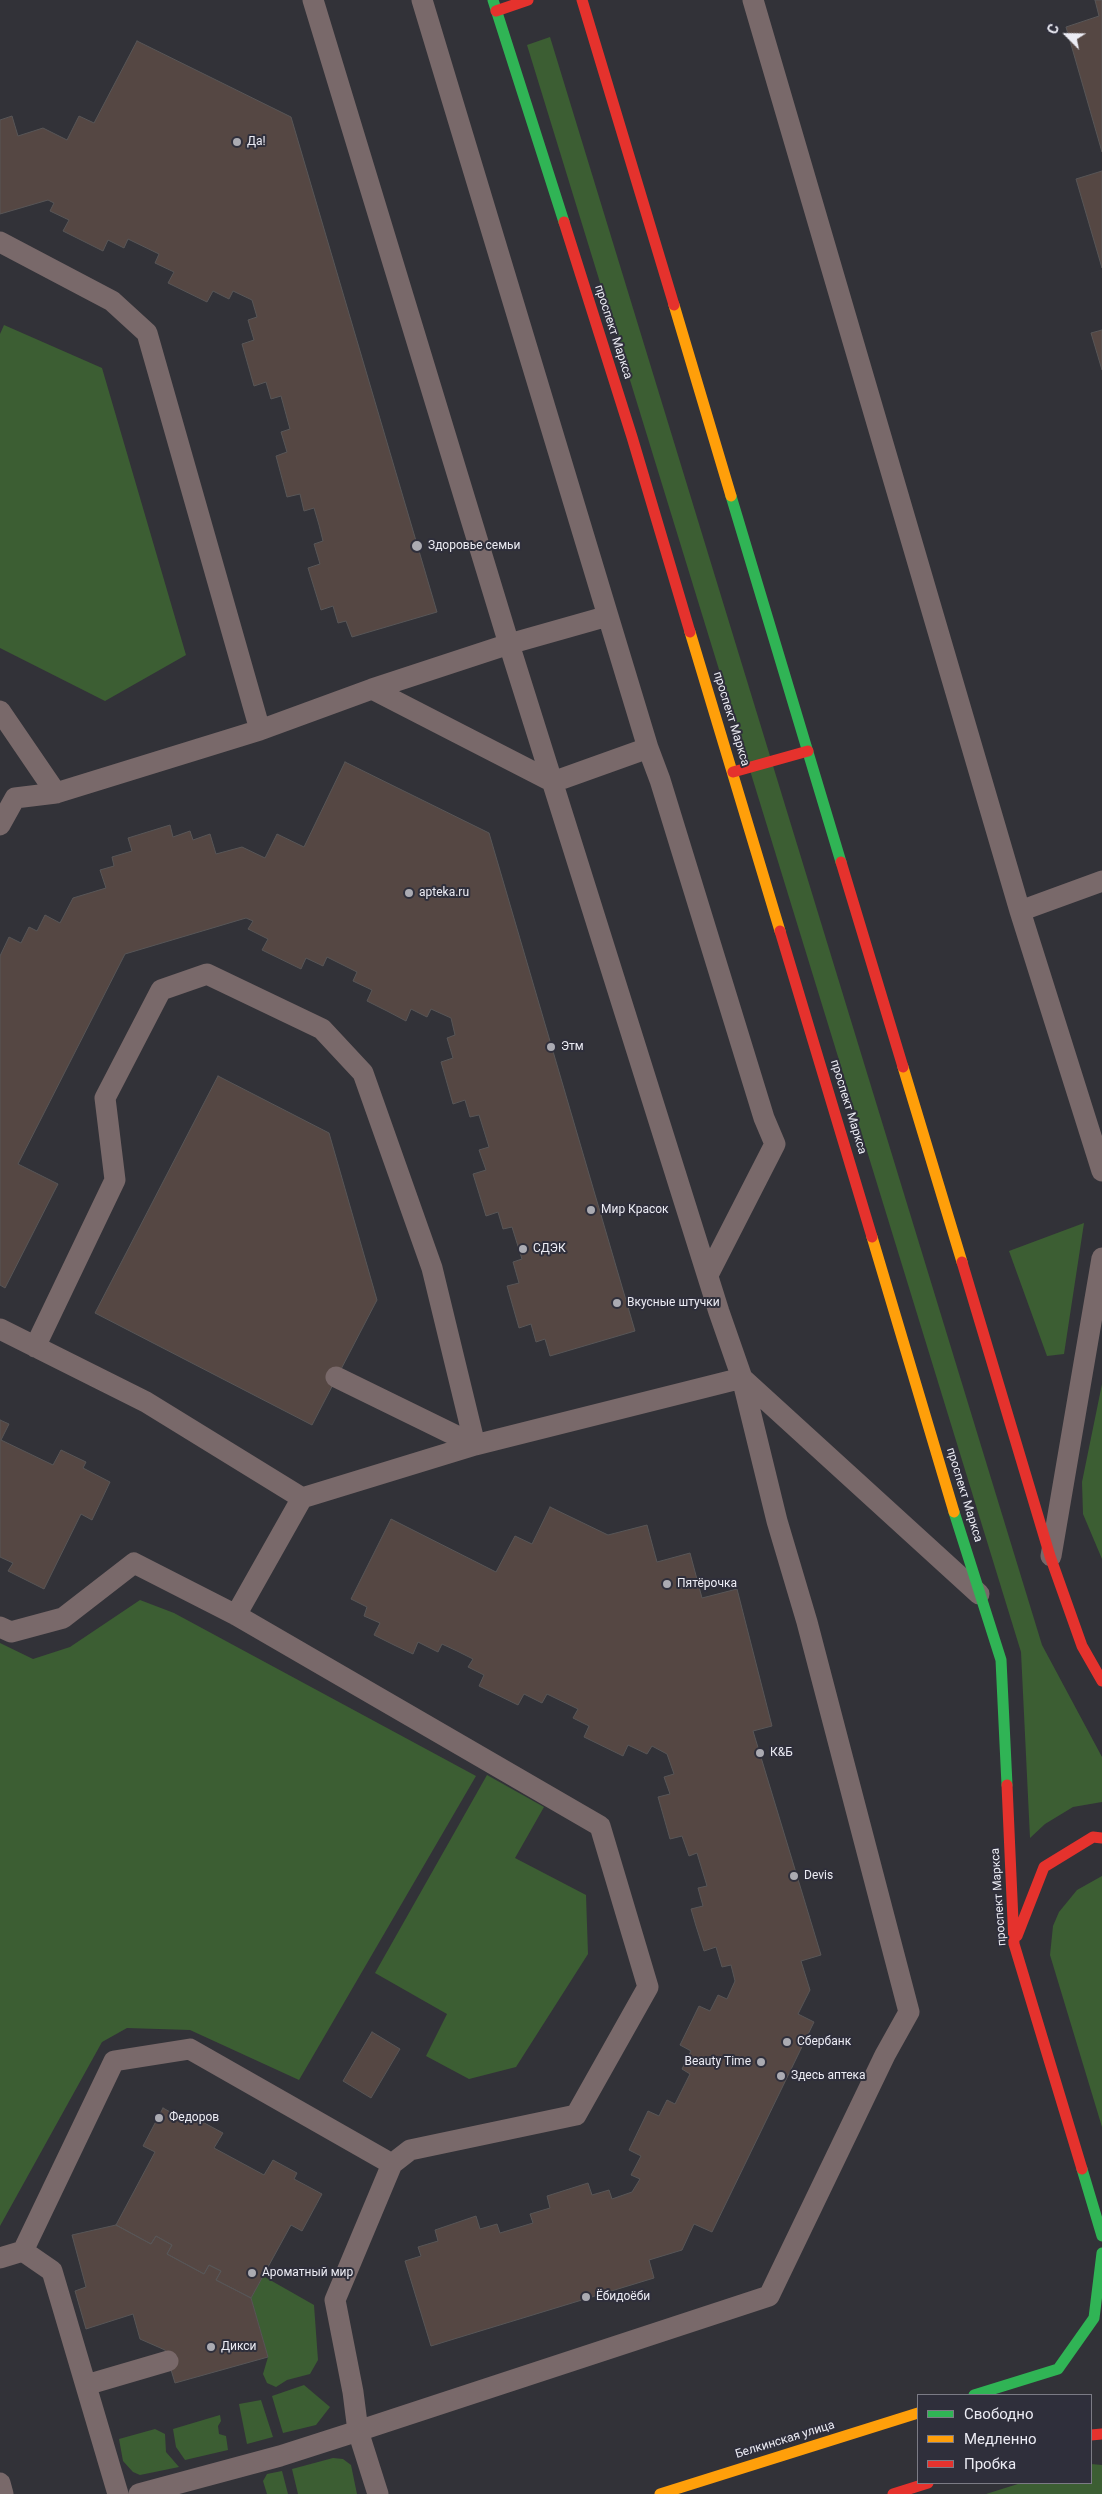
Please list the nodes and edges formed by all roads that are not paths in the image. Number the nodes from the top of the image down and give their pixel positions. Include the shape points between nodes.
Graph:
1 (313, 0) edge
2 (422, 0) edge
3 (528, 0) edge
4 (582, 0) edge
5 (753, 0) edge
6 (494, 6) edge
7 (0, 242) edge
8 (608, 616) junction
9 (509, 644) junction
10 (372, 689) junction
11 (0, 711) edge
12 (260, 730) junction
13 (648, 748) junction
14 (808, 751) junction
15 (733, 772) junction
16 (553, 782) junction
17 (56, 793) junction
18 (0, 825) edge
19 (1102, 881) edge
20 (1020, 911) junction
21 (1102, 1171) edge
22 (1102, 1258) edge
23 (708, 1275) junction
24 (0, 1330) edge
25 (36, 1347) junction
26 (336, 1377) dead end
27 (742, 1378) junction
28 (475, 1445) junction
29 (302, 1498) junction
30 (1050, 1556) junction
31 (979, 1594) junction
32 (236, 1615) junction
33 (0, 1627) edge
34 (1102, 1681) edge
35 (1102, 1838) edge
36 (1014, 1944) junction
37 (392, 2164) junction
38 (1102, 2236) edge
39 (23, 2251) junction
40 (1102, 2253) edge
41 (0, 2258) edge
42 (168, 2361) dead end
43 (86, 2386) junction
44 (977, 2394) edge
45 (917, 2413) edge
46 (358, 2431) junction
47 (0, 2483) edge
48 (925, 2484) edge
49 (3, 2494) edge
50 (118, 2494) edge
51 (139, 2494) edge
52 (378, 2494) edge
53 (660, 2494) edge
54 (893, 2494) edge

1 - 9 lane
2 - 8 lane
3 - 6 main road
4 - 14 main road
5 - 20 lane
6 - 15 main road, проспект Маркса via 632,437
7 - 12 lane via 112,301 147,333
8 - 9 lane
8 - 13 lane
9 - 10 lane
9 - 16 lane
10 - 12 lane
10 - 16 lane
11 - 17 lane
12 - 17 lane
13 - 16 lane
13 - 23 lane via 764,1118 775,1144
14 - 15 main road
14 - 30 main road
15 - 31 main road, проспект Маркса
16 - 23 lane
17 - 18 lane via 15,798
19 - 20 lane
20 - 21 lane
22 - 30 lane
23 - 27 lane
24 - 25 lane
25 - 28 lane via 115,1180 105,1098 161,990 207,974 322,1029 364,1073 432,1268
25 - 29 lane via 146,1402
26 - 28 lane
27 - 28 lane
27 - 31 lane
27 - 46 lane via 777,1521 807,1622 909,2012 884,2055 769,2296
28 - 29 lane
29 - 32 lane
30 - 34 main road via 1082,1646
31 - 36 main road, проспект Маркса via 1001,1660
32 - 33 lane via 134,1563 63,1618 11,1632
32 - 37 lane via 600,1826 648,1987 576,2115 410,2150
35 - 36 main road via 1094,1837 1044,1867
36 - 38 main road, проспект Маркса
37 - 39 lane via 190,2049 114,2061
37 - 46 lane via 335,2300
39 - 41 lane
39 - 43 lane via 52,2271
40 - 44 main road via 1094,2318 1058,2369
42 - 43 lane
43 - 50 lane
45 - 53 main road, Белкинская улица
46 - 51 lane
46 - 52 lane
47 - 49 lane
48 - 54 main road

